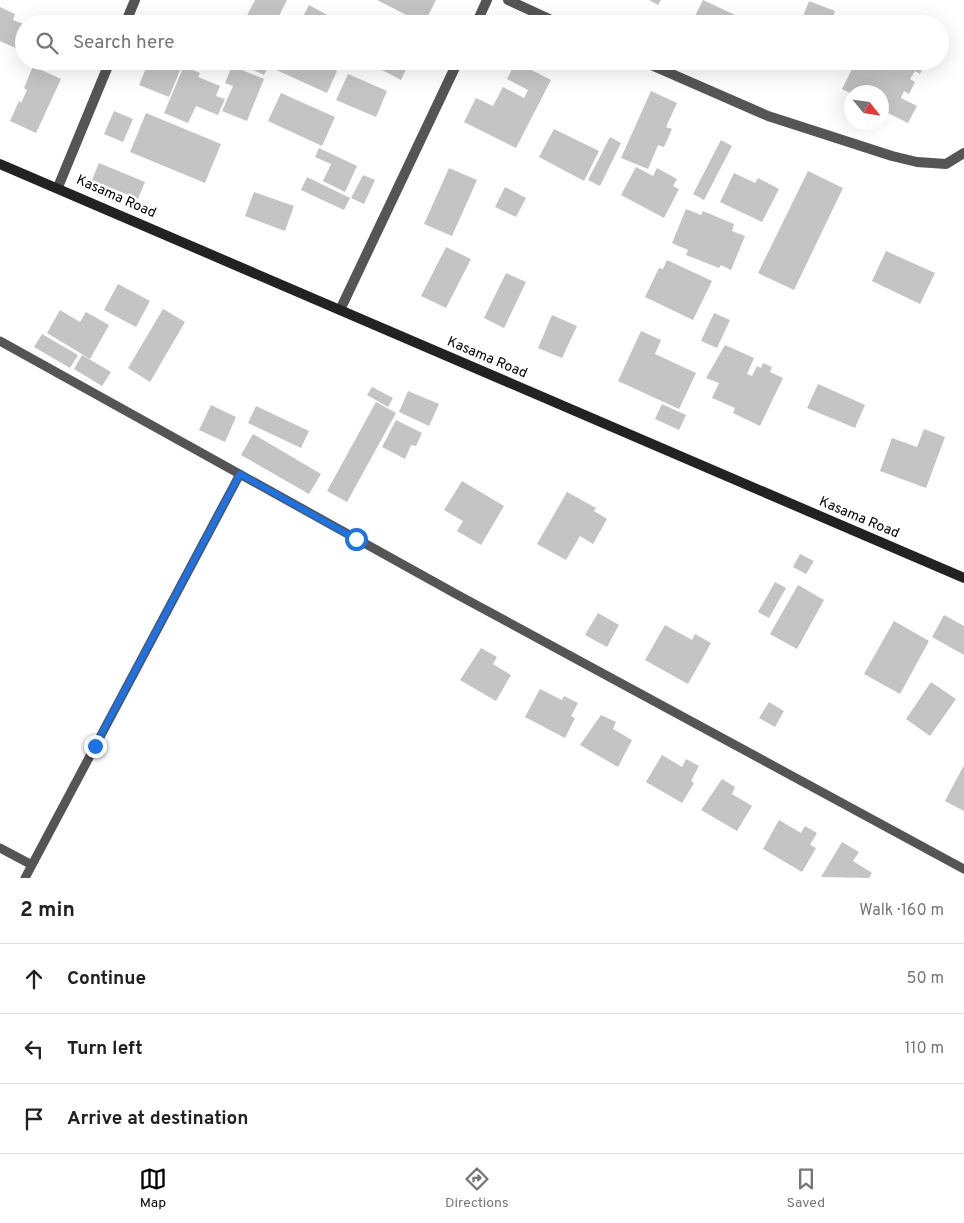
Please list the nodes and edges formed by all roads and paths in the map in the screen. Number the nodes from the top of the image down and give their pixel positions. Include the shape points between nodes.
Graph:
1 (135, 0) edge
2 (487, 0) edge
3 (508, 0) edge
4 (129, 15) edge
5 (480, 15) edge
6 (540, 15) edge
7 (106, 70) edge
8 (454, 70) edge
9 (663, 70) edge
10 (964, 153) edge
11 (0, 164) edge
12 (58, 187) junction
13 (340, 310) junction
14 (0, 341) edge
15 (240, 474) junction
16 (964, 578) edge
17 (0, 848) edge
18 (32, 865) junction
19 (964, 869) edge
20 (25, 878) edge

1 - 4 street
2 - 5 street
3 - 6 street
7 - 12 street
8 - 13 street
9 - 10 street via 768,116 892,156 946,164
11 - 12 street, Kasama Road
12 - 13 street, Kasama Road
13 - 16 street, Kasama Road
14 - 15 lane
15 - 18 lane
15 - 19 lane
17 - 18 lane
18 - 20 lane

